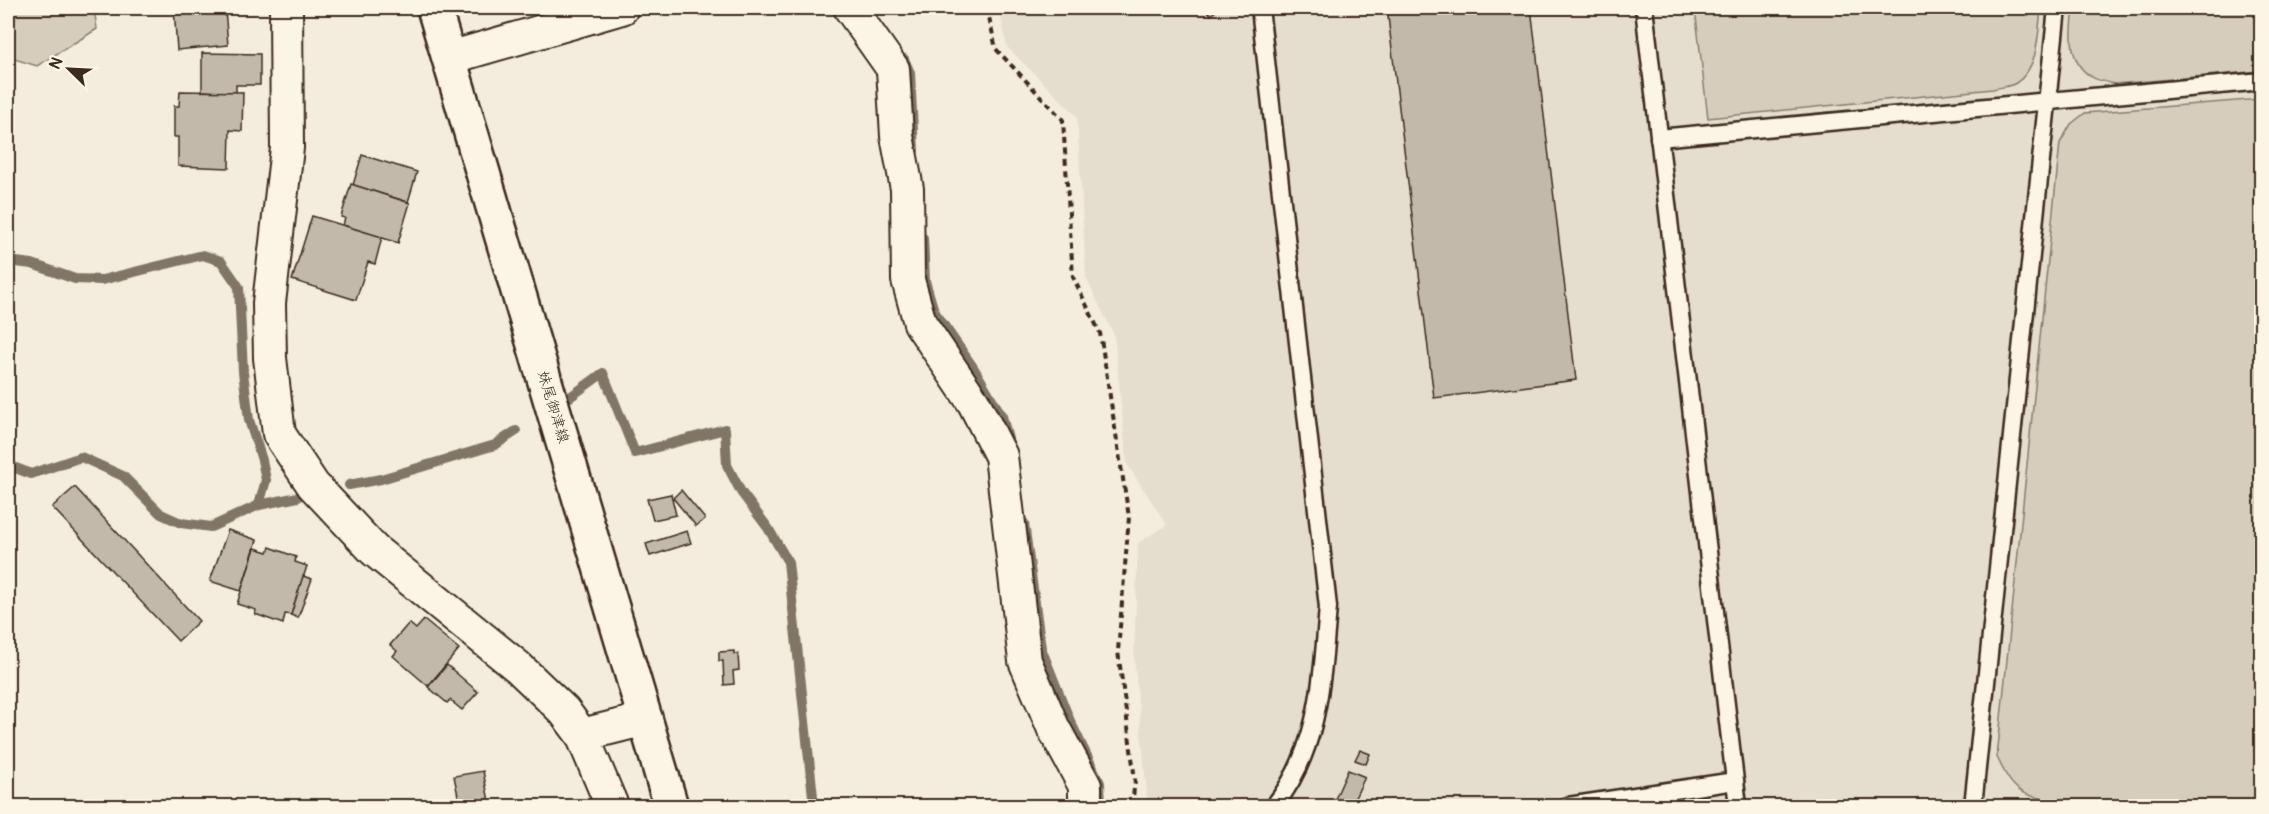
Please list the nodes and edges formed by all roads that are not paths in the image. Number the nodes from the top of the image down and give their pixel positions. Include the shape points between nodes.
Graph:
1 (286, 8) edge
2 (434, 8) edge
3 (621, 8) edge
4 (850, 8) edge
5 (1260, 8) edge
6 (1644, 8) edge
7 (2058, 8) edge
8 (449, 58) junction
9 (2262, 81) edge
10 (2048, 101) junction
11 (1659, 138) junction
12 (646, 719) junction
13 (582, 735) junction
14 (1735, 781) junction
15 (612, 807) edge
16 (671, 807) edge
17 (1085, 807) edge
18 (1274, 807) edge
19 (1568, 807) edge
20 (1738, 807) edge
21 (1973, 807) edge

1 - 13 street via 287,148 269,303 270,358 279,434 313,485 374,550 518,668 564,711
2 - 8 main road, 妹尾御津線
3 - 8 street
4 - 17 street via 893,69 897,136 907,189 908,280 920,323 974,403 1000,456 1026,661 1053,727 1085,786
5 - 18 lane via 1329,607 1319,702 1309,743 1287,790
6 - 11 lane
7 - 10 lane
8 - 12 main road, 妹尾御津線
9 - 10 lane
10 - 11 lane
10 - 21 lane
11 - 14 lane
12 - 13 street
12 - 16 main road, 妹尾御津線
13 - 15 street
14 - 19 lane
14 - 20 lane

